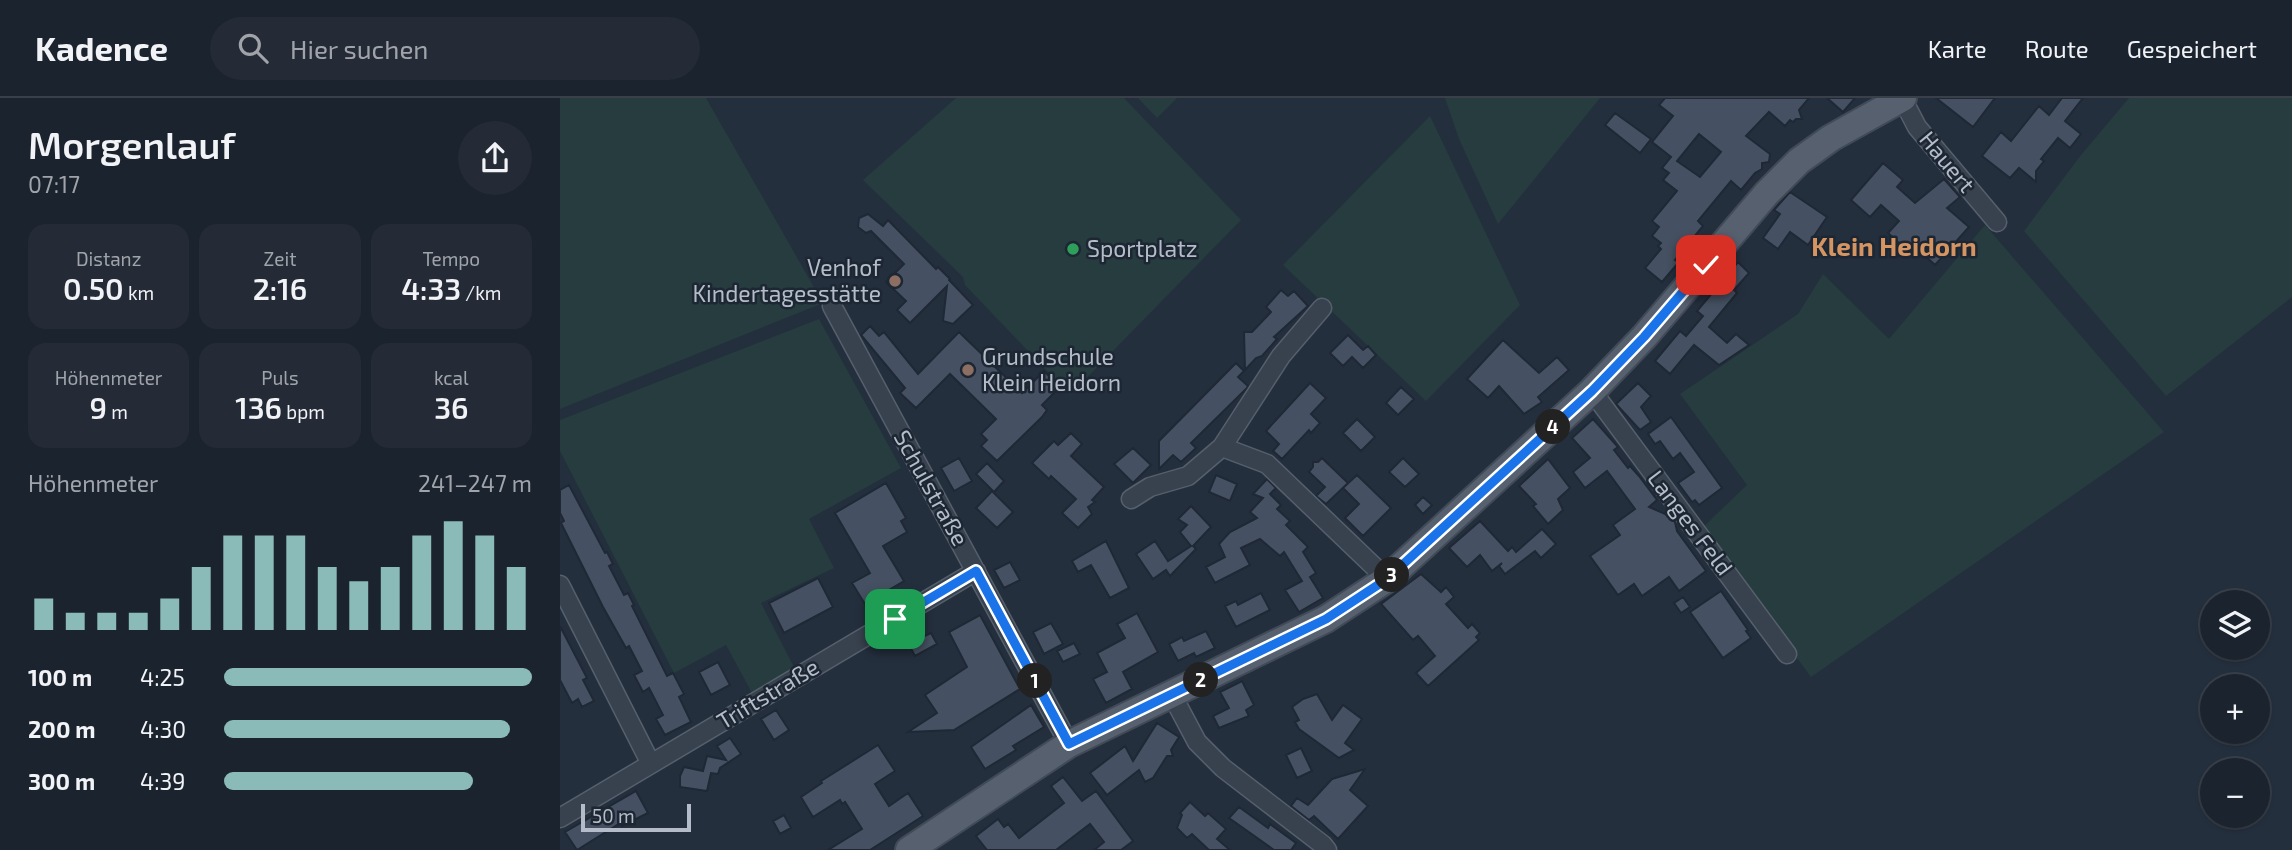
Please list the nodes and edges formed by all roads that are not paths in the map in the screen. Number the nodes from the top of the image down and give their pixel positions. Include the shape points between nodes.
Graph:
1 (1903, 98) edge
2 (1997, 222) dead end
3 (832, 306) dead end
4 (1322, 308) dead end
5 (1592, 391) junction
6 (1222, 447) junction
7 (1130, 499) dead end
8 (976, 571) junction
9 (1387, 579) junction
10 (560, 585) edge
11 (1787, 654) dead end
12 (1172, 695) junction
13 (1069, 744) junction
14 (651, 764) junction
15 (560, 818) edge
16 (909, 850) edge
17 (1327, 850) edge

1 - 2 street, Hauert via 1917,127
1 - 5 main road via 1799,161
3 - 8 street, Schulstraße
4 - 6 street via 1281,356
5 - 9 main road
5 - 11 street, Langes Feld
6 - 7 street via 1188,476 1150,487
6 - 9 street via 1267,464
8 - 13 street, Schulstraße
8 - 14 street, Triftstraße
9 - 12 main road via 1326,619
10 - 14 street
12 - 13 main road
12 - 17 street via 1197,742
13 - 16 main road
14 - 15 street, Triftstraße

